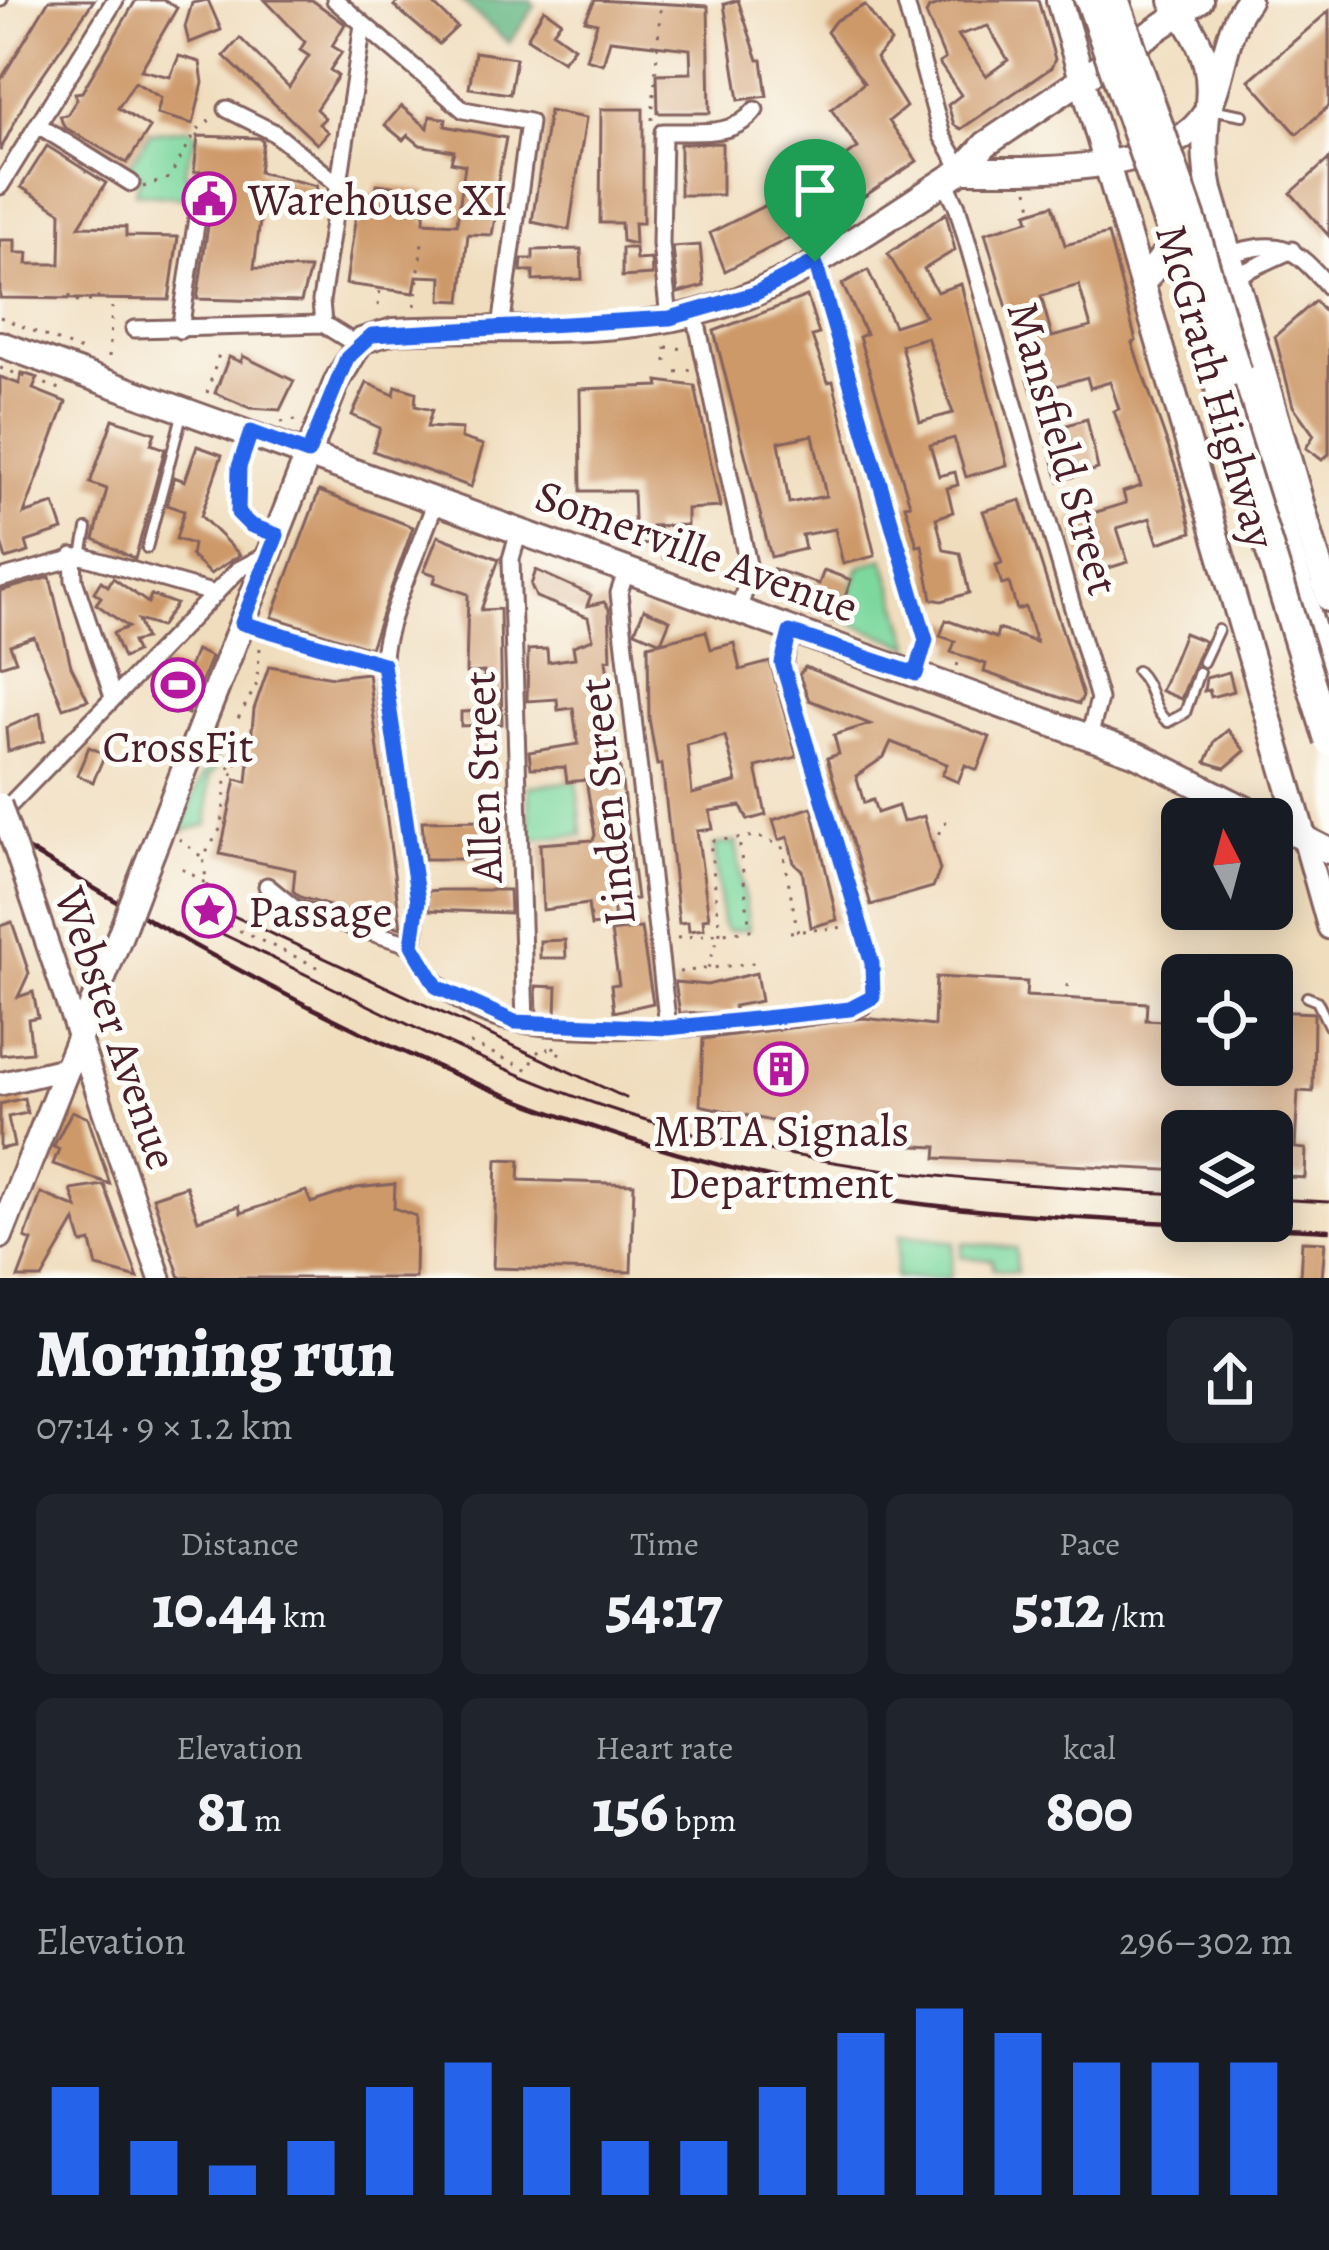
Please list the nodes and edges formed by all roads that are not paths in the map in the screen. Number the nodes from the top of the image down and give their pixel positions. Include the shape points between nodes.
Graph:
1 (115, 0) edge
2 (335, 0) edge
3 (905, 0) edge
4 (1059, 0) edge
5 (1087, 0) edge
6 (1115, 0) edge
7 (1248, 0) edge
8 (1184, 4) edge
9 (363, 25) junction
10 (1106, 64) junction
11 (1082, 81) junction
12 (1208, 108) junction
13 (227, 109) road end
14 (755, 110) dead end
15 (1243, 115) dead end
16 (38, 124) junction
17 (1107, 162) junction
18 (954, 176) junction
19 (131, 184) road end
20 (202, 185) dead end
21 (0, 186) edge
22 (344, 187) junction
23 (815, 262) junction
24 (1232, 265) junction
25 (1329, 287) edge
26 (1145, 289) junction
27 (695, 314) junction
28 (323, 324) junction
29 (501, 328) junction
30 (134, 329) dead end
31 (668, 329) junction
32 (180, 330) junction
33 (0, 344) edge
34 (357, 345) junction
35 (185, 408) junction
36 (251, 432) junction
37 (308, 453) junction
38 (436, 500) junction
39 (520, 524) junction
40 (87, 529) dead end
41 (273, 544) junction
42 (147, 548) dead end
43 (77, 556) junction
44 (627, 569) junction
45 (0, 579) edge
46 (215, 594) junction
47 (1329, 599) edge
48 (739, 611) junction
49 (242, 623) junction
50 (1218, 630) dead end
51 (790, 632) junction
52 (383, 664) junction
53 (1137, 671) dead end
54 (916, 674) junction
55 (1329, 690) edge
56 (113, 697) junction
57 (1089, 737) junction
58 (1329, 741) edge
59 (1223, 798) edge
60 (4, 807) edge
61 (1293, 833) edge
62 (1304, 838) junction
63 (1329, 851) edge
64 (267, 886) dead end
65 (1329, 928) edge
66 (412, 945) junction
67 (1307, 997) dead end
68 (525, 1022) junction
69 (1329, 1026) edge
70 (668, 1028) junction
71 (79, 1038) junction
72 (67, 1068) junction
73 (0, 1084) edge
74 (0, 1236) edge
75 (160, 1278) edge

1 - 16 street
2 - 9 street
3 - 18 street, Mansfield Street
4 - 11 main road, McGrath Highway
5 - 10 lane
5 - 58 highway, McGrath Highway, bridge via 1168,225
6 - 55 highway, McGrath Highway, bridge via 1180,184
7 - 12 main road
8 - 10 main road
8 - 12 main road, McGrath Highway via 1208,60
9 - 22 street
9 - 29 street via 464,110 529,122
10 - 11 main road
10 - 17 main road
11 - 17 main road, McGrath Highway
11 - 18 main road via 986,144
12 - 15 lane
12 - 17 main road via 1174,144
12 - 24 main road, McGrath Highway via 1205,167
13 - 22 street via 273,132
14 - 31 street via 744,124 722,130 663,132
16 - 19 street
16 - 21 street
17 - 18 main road
17 - 26 main road, McGrath Highway
18 - 23 main road
18 - 57 street, Mansfield Street via 1099,699
20 - 32 street
22 - 28 street
23 - 27 main road
23 - 54 street via 926,640
24 - 25 street via 1292,250
24 - 26 main road via 1203,245 1179,246 1159,258
24 - 26 main road via 1220,297 1195,307 1171,307
24 - 47 main road, McGrath Highway
26 - 62 main road, McGrath Highway
27 - 31 main road
27 - 48 street via 750,574
28 - 32 street
28 - 34 street
29 - 31 main road
29 - 34 main road via 392,331
30 - 32 street
33 - 35 main road, Somerville Avenue via 102,364
34 - 37 main road
35 - 36 main road, Somerville Avenue
35 - 42 lane
36 - 37 main road, Somerville Avenue
36 - 41 lane via 239,467 238,513
37 - 38 main road, Somerville Avenue
37 - 41 main road
38 - 39 main road, Somerville Avenue
38 - 52 street
39 - 44 main road, Somerville Avenue
39 - 68 street, Allen Street via 511,559
40 - 43 lane
41 - 46 street
41 - 49 main road
43 - 45 street
43 - 46 street
43 - 56 street via 74,580
44 - 48 main road, Somerville Avenue
44 - 70 street, Linden Street via 619,593
46 - 56 street
48 - 51 main road, Somerville Avenue
49 - 52 street
49 - 71 main road, bridge
50 - 53 lane via 1185,713 1168,722
51 - 54 main road, Somerville Avenue
51 - 70 street via 783,671 872,963 873,997 850,1009
52 - 66 street via 418,901
54 - 57 main road, Somerville Avenue
56 - 60 street
57 - 59 main road, Somerville Avenue
60 - 71 main road, Webster Avenue, bridge
61 - 62 main road, Somerville Avenue
62 - 63 main road
62 - 65 main road
64 - 66 street via 294,908
66 - 68 street via 437,987
67 - 69 lane
68 - 70 street
71 - 72 main road
71 - 75 main road, Webster Avenue
72 - 73 main road
72 - 74 main road

